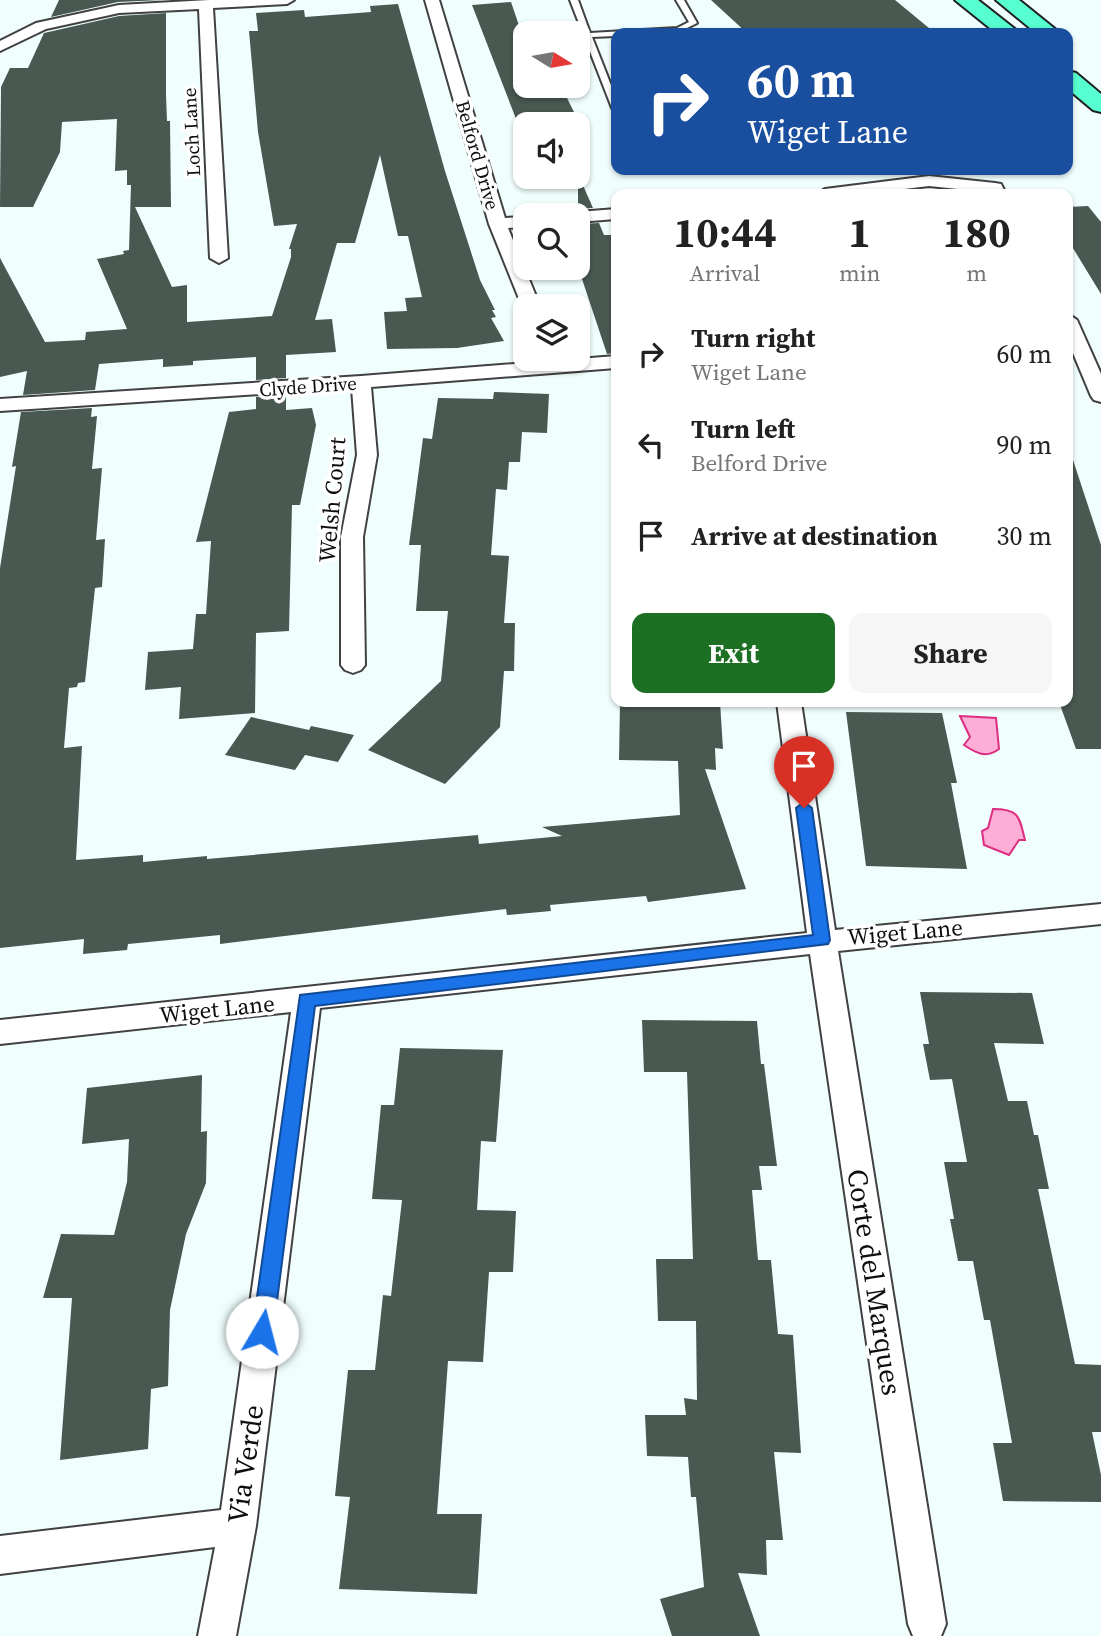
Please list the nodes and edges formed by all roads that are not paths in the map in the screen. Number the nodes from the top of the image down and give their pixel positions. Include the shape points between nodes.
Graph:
1 (287, 0) edge
2 (432, 0) edge
3 (574, 0) edge
4 (680, 0) edge
5 (965, 0) edge
6 (1006, 0) edge
7 (206, 5) junction
8 (582, 21) edge
9 (683, 28) edge
10 (1002, 28) edge
11 (1042, 28) edge
12 (611, 33) edge
13 (590, 34) edge
14 (590, 42) edge
15 (0, 47) edge
16 (1073, 87) edge
17 (611, 95) edge
18 (1101, 105) edge
19 (865, 189) edge
20 (999, 189) edge
21 (611, 214) edge
22 (590, 216) edge
23 (513, 223) edge
24 (498, 224) junction
25 (219, 258) dead end
26 (526, 294) edge
27 (1073, 335) edge
28 (590, 362) edge
29 (611, 362) edge
30 (513, 367) edge
31 (361, 382) junction
32 (1101, 396) edge
33 (0, 405) edge
34 (353, 665) dead end
35 (790, 707) edge
36 (1101, 914) edge
37 (822, 940) junction
38 (307, 1000) junction
39 (0, 1032) edge
40 (237, 1526) junction
41 (0, 1555) edge
42 (928, 1624) dead end
43 (217, 1636) edge

1 - 7 street
2 - 24 street, Belford Drive
3 - 8 lane
4 - 9 lane via 693,23
5 - 10 highway
6 - 11 highway
7 - 15 street via 118,9 41,26
7 - 25 street, Loch Lane
12 - 13 lane
14 - 17 lane
16 - 18 highway
19 - 20 street via 929,181
21 - 22 street
23 - 24 street
24 - 26 street, Belford Drive
27 - 32 street
28 - 29 street, Clyde Drive
30 - 31 street, Clyde Drive
31 - 33 street, Clyde Drive
31 - 34 street, Welsh Court via 367,454 352,537
35 - 37 street
36 - 37 street, Wiget Lane
37 - 38 street, Wiget Lane
37 - 42 street, Corte del Marques
38 - 39 street, Wiget Lane
38 - 40 street, Via Verde
40 - 41 street
40 - 43 street, Via Verde

